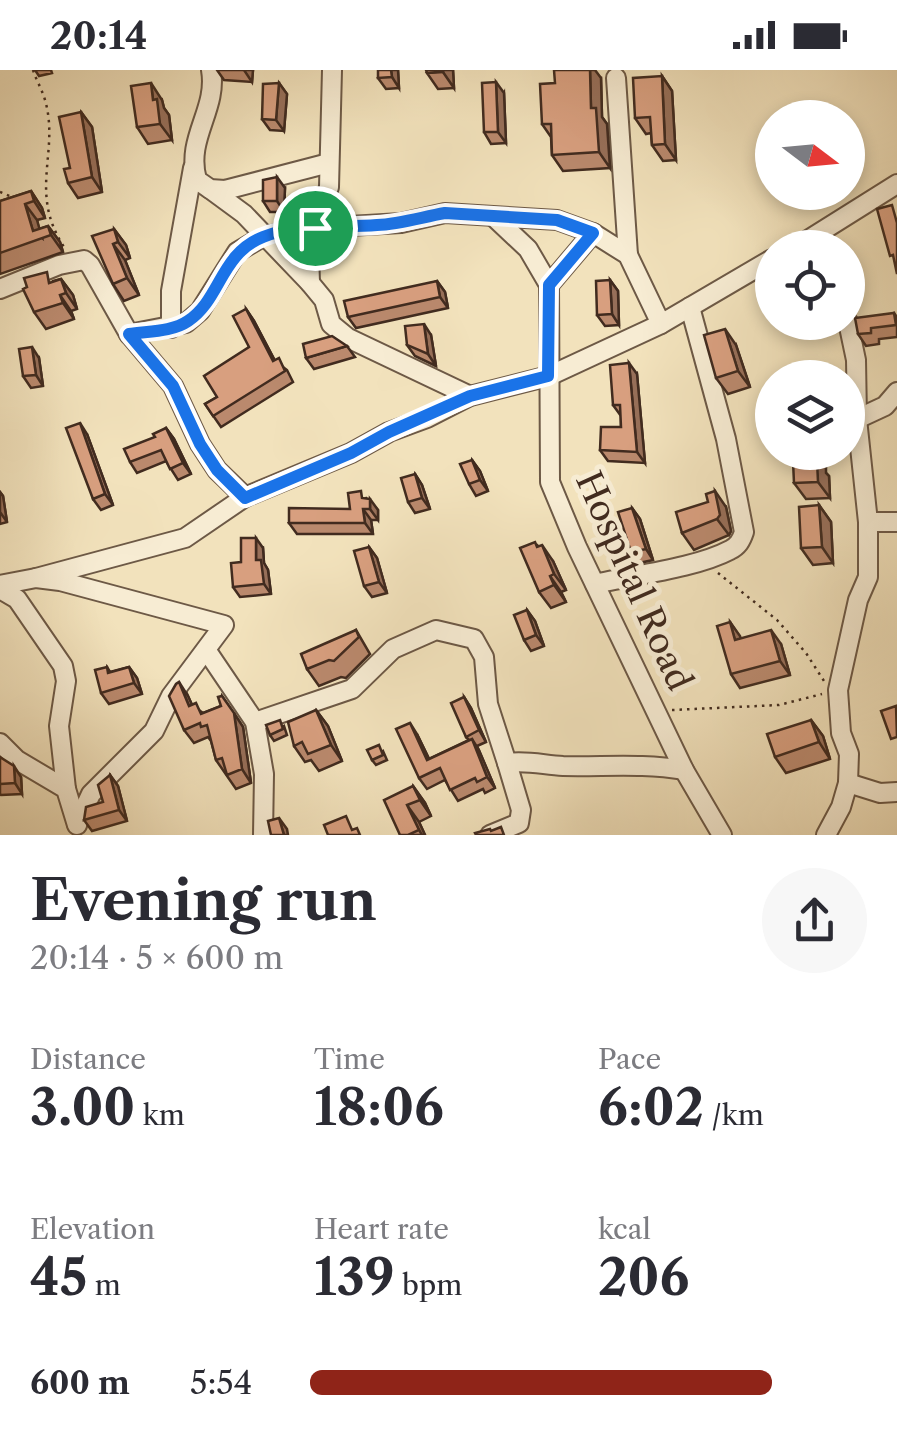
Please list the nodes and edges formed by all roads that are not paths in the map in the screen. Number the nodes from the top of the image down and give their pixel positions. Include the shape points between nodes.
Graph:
1 (211, 70) edge
2 (332, 70) edge
3 (616, 78) dead end
4 (329, 163) junction
5 (194, 167) junction
6 (897, 184) edge
7 (210, 189) junction
8 (495, 218) junction
9 (315, 228) junction
10 (824, 230) edge
11 (593, 233) junction
12 (264, 236) junction
13 (628, 255) junction
14 (755, 270) edge
15 (310, 282) junction
16 (549, 285) junction
17 (0, 289) edge
18 (690, 307) junction
19 (660, 324) junction
20 (171, 328) junction
21 (129, 334) junction
22 (548, 376) junction
23 (897, 392) edge
24 (470, 396) junction
25 (865, 414) edge
26 (862, 470) edge
27 (245, 498) junction
28 (868, 522) junction
29 (897, 522) edge
30 (36, 578) junction
31 (595, 584) junction
32 (0, 587) edge
33 (207, 651) junction
34 (255, 722) junction
35 (0, 743) edge
36 (507, 762) junction
37 (684, 770) junction
38 (848, 782) junction
39 (66, 789) junction
40 (897, 792) edge
41 (77, 830) edge
42 (831, 834) edge
43 (263, 835) edge
44 (490, 835) edge
45 (722, 835) edge

1 - 5 street
2 - 4 street
3 - 13 street
4 - 7 street
4 - 9 street
5 - 7 street via 197,180
5 - 20 street via 171,291
6 - 10 street
7 - 12 street
8 - 9 street via 445,213
8 - 11 street via 557,220
8 - 16 street via 528,249
9 - 12 street
9 - 15 street
11 - 13 street
11 - 16 street
12 - 15 street
12 - 20 street via 237,252 200,312
13 - 19 street
14 - 18 street
15 - 24 street via 331,324 348,338
16 - 22 street, Hospital Road
17 - 21 street via 76,260 90,264
18 - 19 street
18 - 31 street via 726,439 741,542 702,560
19 - 22 street
20 - 21 street
21 - 27 street via 173,386 217,470
22 - 24 street
22 - 31 street, Hospital Road via 550,482
23 - 25 street
24 - 27 street
26 - 28 street
27 - 30 street via 185,538
28 - 29 street
28 - 38 street via 868,577 838,690
30 - 32 street
30 - 33 street via 224,625
31 - 37 street, Hospital Road
32 - 39 street via 18,599 63,666 59,726
33 - 34 street
33 - 41 street via 145,742 91,794
34 - 36 street via 352,689 394,649 436,630 474,639 484,657 488,704
34 - 43 street via 264,774
35 - 39 street
36 - 37 street
36 - 44 street via 519,823
37 - 45 street, Hospital Road
38 - 40 street
38 - 42 street
39 - 41 street

